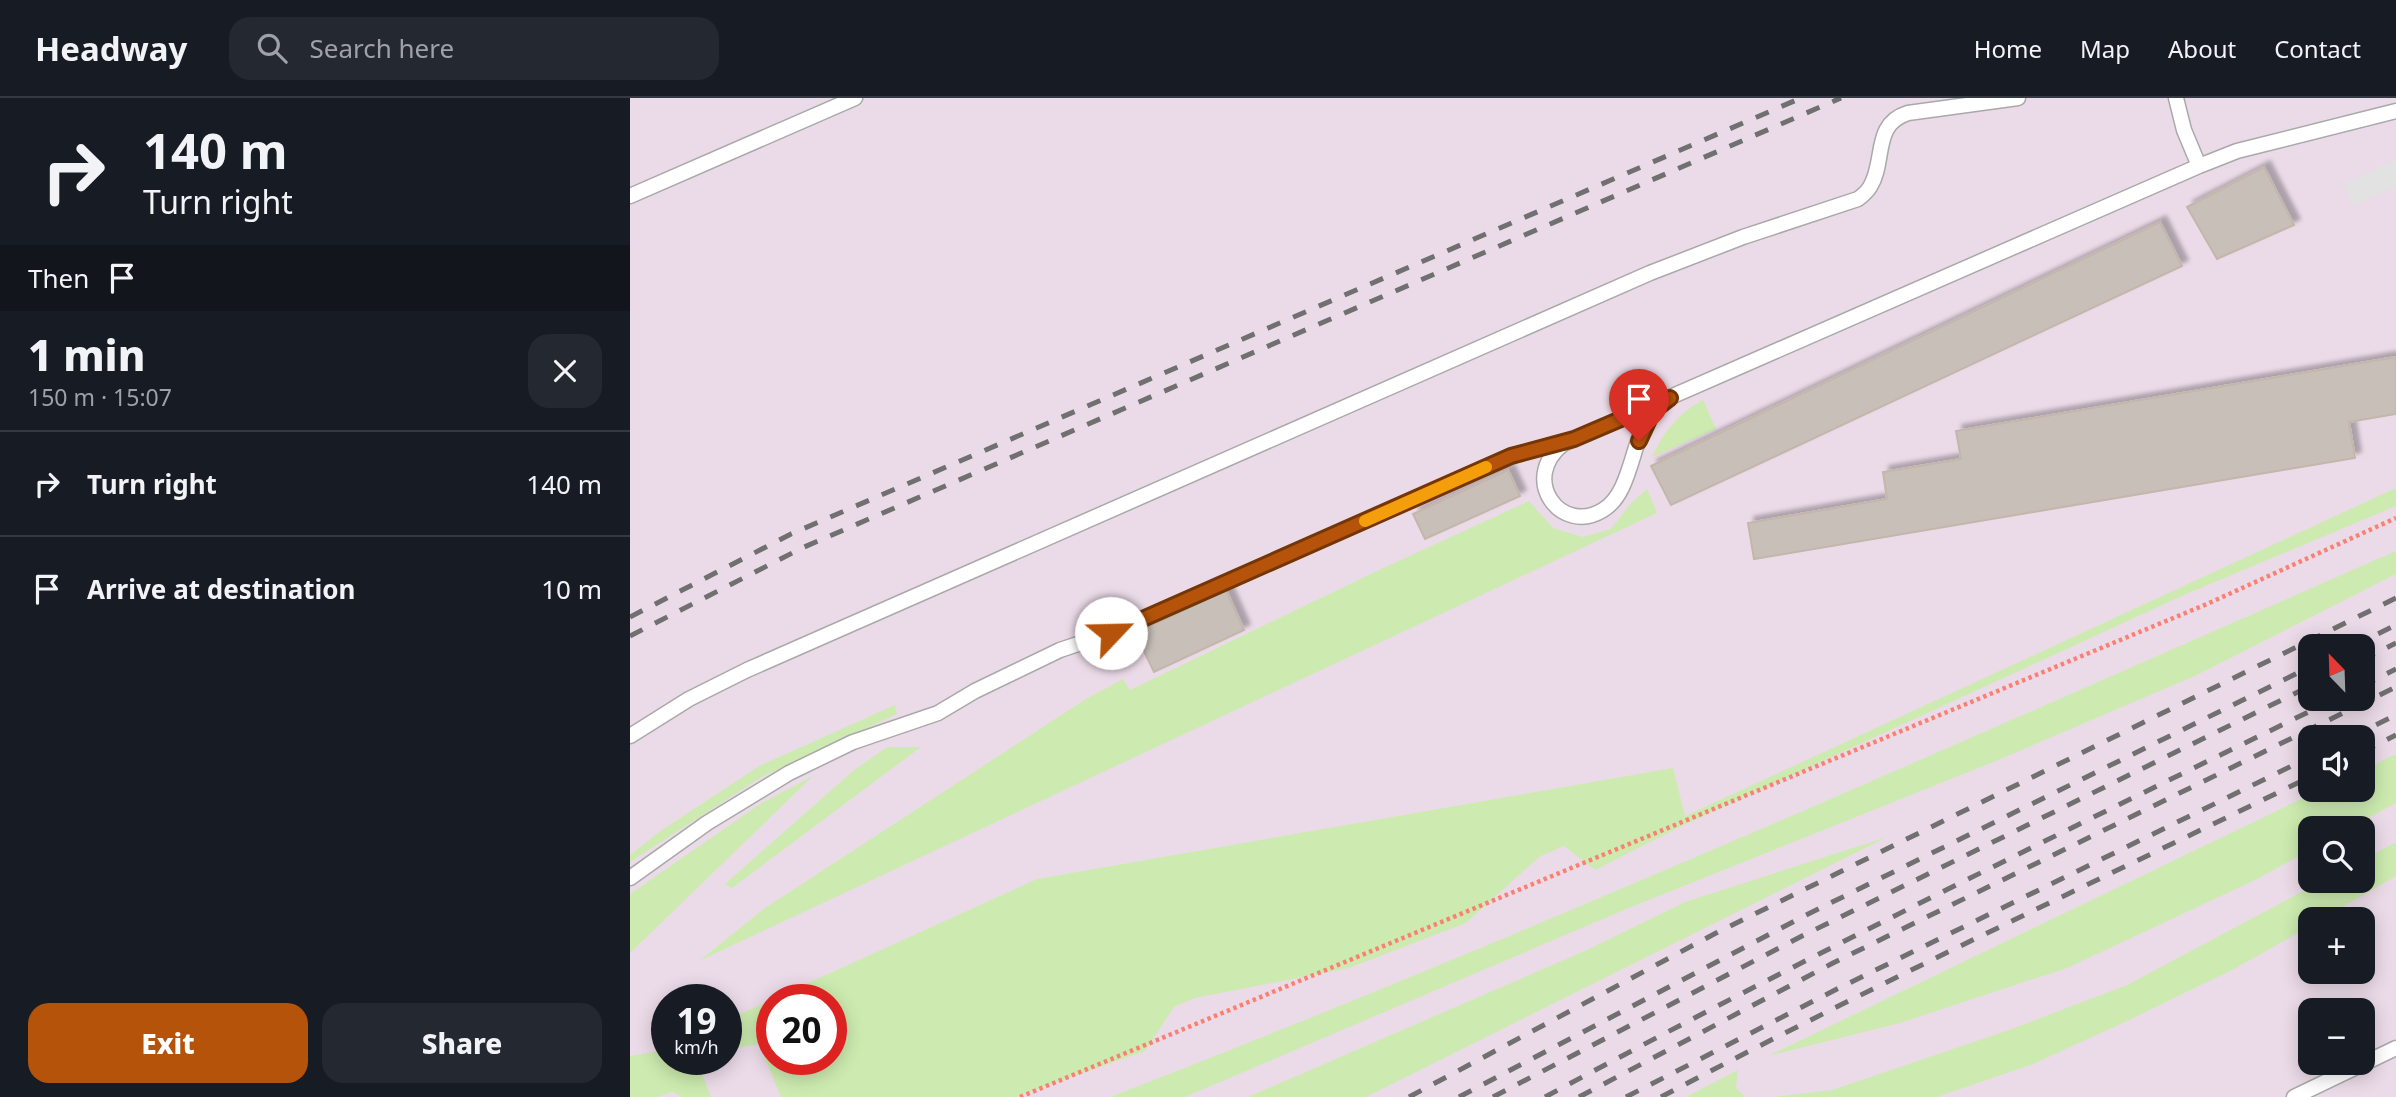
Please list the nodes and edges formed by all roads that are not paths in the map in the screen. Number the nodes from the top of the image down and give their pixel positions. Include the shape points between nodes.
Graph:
1 (855, 98) edge
2 (2018, 98) edge
3 (2176, 98) edge
4 (2396, 111) edge
5 (2199, 166) junction
6 (630, 196) edge
7 (1670, 398) junction
8 (1574, 439) junction
9 (630, 736) edge
10 (630, 878) edge
11 (2396, 1048) edge
12 (2294, 1097) edge

1 - 6 lane
2 - 9 lane via 1895,117 1887,127 1869,189 1858,199 1637,278 747,670
3 - 5 lane
4 - 5 lane via 2236,151
5 - 7 lane
7 - 8 lane
7 - 8 lane via 1648,418 1615,500 1593,515 1568,514 1549,498 1545,487 1544,474 1553,452
8 - 10 lane via 1511,456 1111,633 1060,650 938,713 853,742 789,773 707,823
11 - 12 lane

